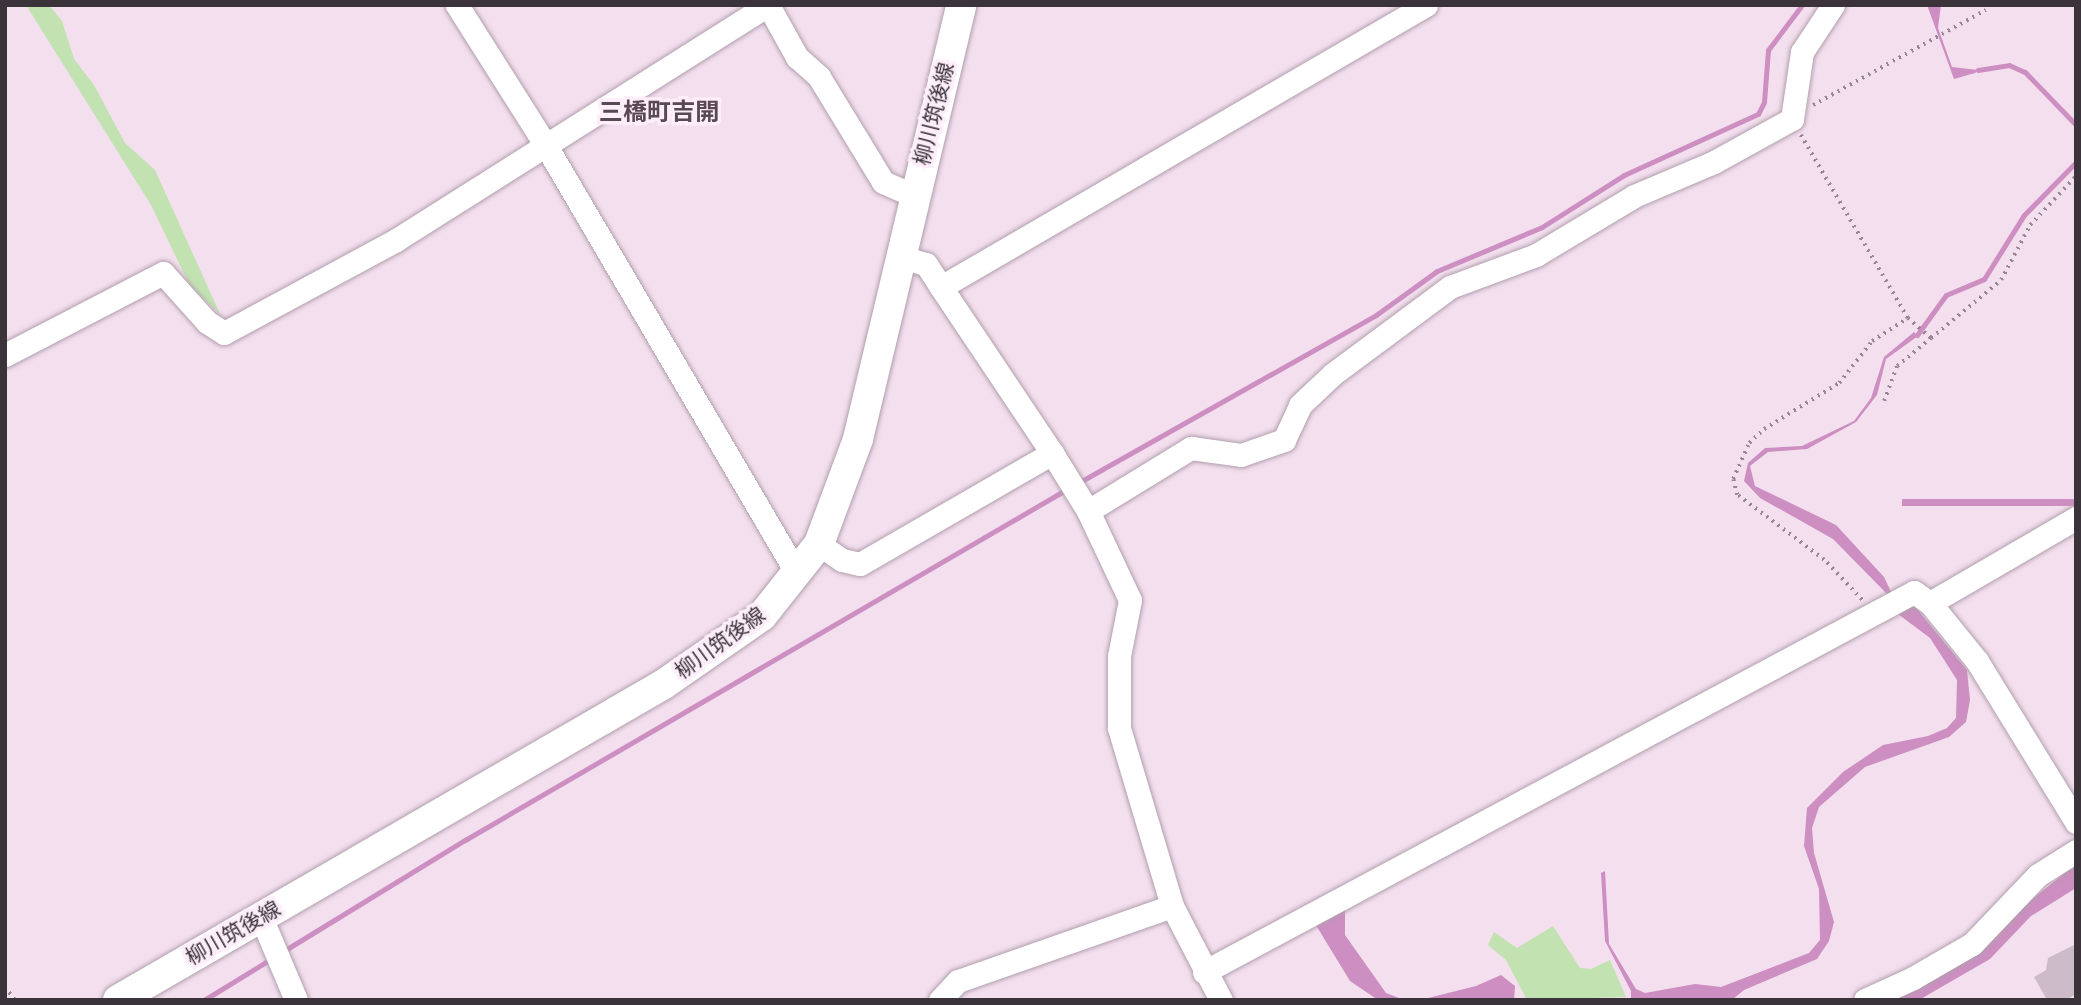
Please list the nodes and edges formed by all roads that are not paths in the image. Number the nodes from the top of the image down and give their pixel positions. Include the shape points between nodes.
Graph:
1 (457, 5) edge
2 (768, 5) edge
3 (961, 5) edge
4 (1426, 5) edge
5 (1833, 5) edge
6 (545, 144) junction
7 (914, 197) junction
8 (899, 256) junction
9 (941, 287) junction
10 (5, 355) edge
11 (1052, 453) junction
12 (1087, 511) junction
13 (2076, 518) edge
14 (820, 544) junction
15 (797, 574) junction
16 (1930, 603) junction
17 (2076, 822) edge
18 (2076, 851) edge
19 (1172, 906) junction
20 (261, 917) junction
21 (1204, 972) junction
22 (118, 1000) edge
23 (296, 1000) edge
24 (940, 1000) edge
25 (1221, 1000) edge
26 (1865, 1000) edge

1 - 6 street
2 - 6 street
2 - 7 street via 797,57 819,77 883,182
3 - 7 main road, 柳川筑後線
4 - 9 street
5 - 12 street via 1802,52 1793,114 1714,162 1634,196 1536,255 1450,288 1333,374 1300,405 1284,440 1241,455 1191,448
6 - 10 street via 396,240 224,333 207,322 163,273
6 - 15 street
7 - 8 main road, 柳川筑後線
8 - 9 street via 926,264
8 - 14 main road, 柳川筑後線 via 858,439
9 - 11 street
11 - 12 street
11 - 14 street via 860,564 842,560
12 - 19 street via 1130,600 1119,656 1119,728
13 - 16 street
14 - 15 main road, 柳川筑後線
15 - 20 main road, 柳川筑後線 via 762,617 664,684
16 - 17 street via 1977,661
16 - 21 street via 1914,592 1873,611
18 - 26 street via 2038,875 1972,944
19 - 21 street
19 - 24 street via 958,981
20 - 22 main road, 柳川筑後線
20 - 23 street
21 - 25 street

